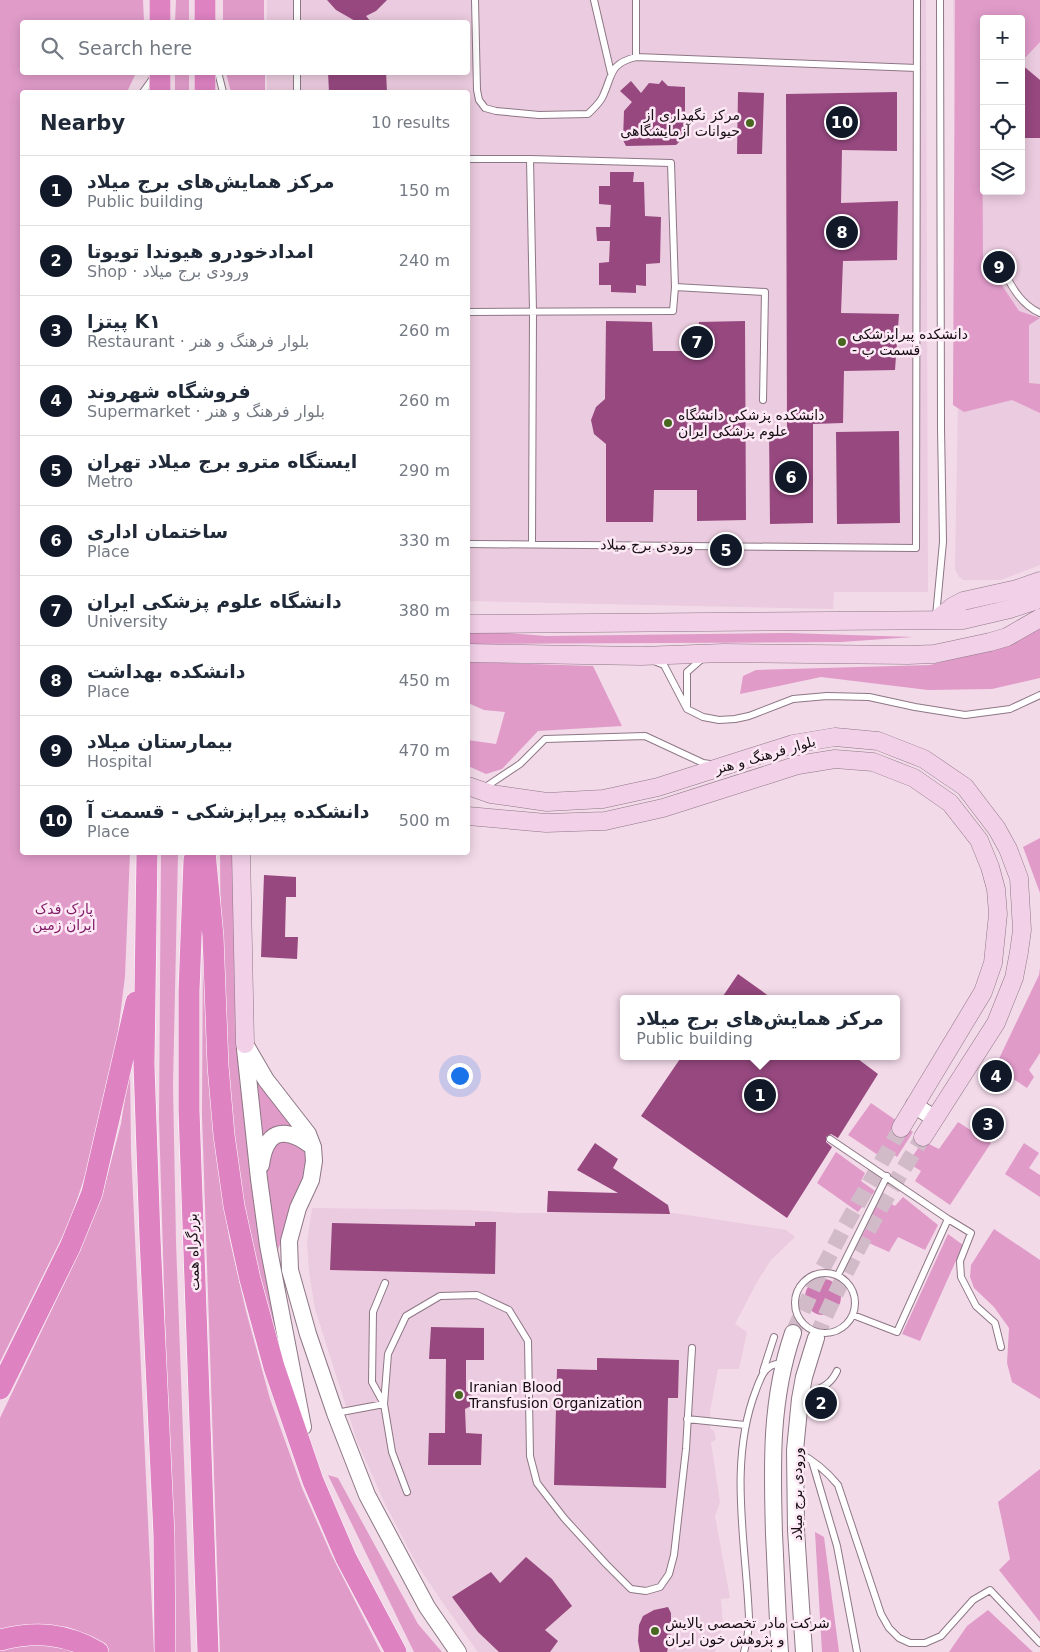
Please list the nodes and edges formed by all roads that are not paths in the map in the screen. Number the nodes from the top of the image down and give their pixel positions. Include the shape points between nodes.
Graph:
1 (160, 0) edge
2 (298, 0) edge
3 (475, 0) edge
4 (594, 0) edge
5 (636, 0) edge
6 (917, 0) edge
7 (940, 0) edge
8 (160, 20) edge
9 (298, 20) edge
10 (636, 57) junction
11 (917, 68) junction
12 (611, 72) junction
13 (155, 75) edge
14 (160, 75) edge
15 (205, 75) edge
16 (219, 75) edge
17 (297, 75) edge
18 (144, 90) edge
19 (160, 90) edge
20 (206, 90) edge
21 (222, 90) edge
22 (297, 90) edge
23 (530, 159) junction
24 (470, 160) edge
25 (1004, 272) dead end
26 (675, 288) junction
27 (532, 311) junction
28 (470, 312) edge
29 (1040, 313) edge
30 (763, 400) dead end
31 (470, 544) edge
32 (532, 544) junction
33 (1040, 581) edge
34 (1040, 599) edge
35 (1040, 618) edge
36 (936, 620) junction
37 (470, 624) edge
38 (470, 653) edge
39 (724, 653) junction
40 (642, 656) junction
41 (1040, 695) edge
42 (687, 709) junction
43 (726, 765) junction
44 (480, 790) edge
45 (472, 816) edge
46 (147, 855) edge
47 (194, 855) edge
48 (205, 855) edge
49 (241, 855) edge
50 (146, 956) junction
51 (245, 1044) junction
52 (914, 1101) junction
53 (934, 1118) junction
54 (901, 1128) tunnel mouth
55 (923, 1137) tunnel mouth
56 (830, 1139) dead end
57 (313, 1147) junction
58 (887, 1176) junction
59 (259, 1179) junction
60 (948, 1219) junction
61 (838, 1275) junction
62 (385, 1283) dead end
63 (853, 1315) junction
64 (793, 1333) tunnel mouth
65 (774, 1337) dead end
66 (816, 1338) tunnel mouth
67 (1001, 1347) dead end
68 (692, 1348) dead end
69 (784, 1364) junction
70 (837, 1370) dead end
71 (762, 1374) junction
72 (0, 1387) edge
73 (778, 1394) junction
74 (800, 1399) junction
75 (384, 1404) junction
76 (335, 1413) junction
77 (687, 1419) junction
78 (745, 1425) junction
79 (772, 1443) junction
80 (795, 1450) junction
81 (812, 1459) junction
82 (313, 1481) junction
83 (407, 1492) dead end
84 (0, 1640) edge
85 (1040, 1643) edge
86 (98, 1652) edge
87 (165, 1652) edge
88 (208, 1652) edge
89 (396, 1652) edge
90 (458, 1652) edge
91 (744, 1652) edge
92 (780, 1652) edge
93 (804, 1652) edge
94 (857, 1652) edge

1 - 8 highway
2 - 9 lane
3 - 12 lane via 477,90 478,100 485,108 527,115 588,114 602,98
4 - 12 lane
5 - 10 lane
6 - 11 lane
7 - 36 lane via 943,542
10 - 11 lane
10 - 12 lane via 622,61
11 - 32 lane, ورودی برج میلاد via 916,548
13 - 18 lane
14 - 19 highway
15 - 20 highway
16 - 21 lane
17 - 22 lane
23 - 24 lane
23 - 26 lane via 671,163
23 - 27 lane
25 - 29 lane via 1023,301
26 - 27 lane via 674,312
26 - 30 lane via 765,292
27 - 28 lane
27 - 32 lane
31 - 32 lane, ورودی برج میلاد
33 - 36 main road via 963,601
34 - 36 main road via 963,620
35 - 39 main road via 1007,636 934,654
36 - 37 main road
38 - 40 main road
39 - 40 main road
39 - 42 lane via 704,657 687,672
40 - 42 lane via 664,665
41 - 42 lane via 1010,709 964,715 869,697 827,696 794,699 735,719 703,717
43 - 44 main road, بلوار فرهنگ و هنر via 658,787 603,799 547,802
43 - 44 lane via 703,763 645,736 546,739 520,764
43 - 53 main road, بلوار فرهنگ و هنر via 793,744 834,737 878,741 924,759 965,787 997,829 1019,878 1022,930 1014,978 996,1023
44 - 45 main road via 473,803
45 - 52 main road, بلوار فرهنگ و هنر via 546,823 605,820 663,808 798,765 835,759 873,762 914,778 950,803 979,840 996,889 998,914 993,963 983,992
46 - 50 highway
47 - 88 highway, بزرگراه همت via 189,1110
48 - 82 highway via 213,936 218,1066 234,1206 274,1367
49 - 51 main road
50 - 72 highway via 92,1193 70,1248
50 - 87 highway via 144,1065 164,1535
51 - 57 street
51 - 59 street
52 - 53 street
52 - 54 main road, بلوار فرهنگ و هنر
53 - 55 main road, بلوار فرهنگ و هنر
56 - 58 lane
57 - 59 street via 292,1134 280,1134 270,1139 262,1156
57 - 76 street via 311,1180 288,1241 290,1270
58 - 60 lane
58 - 61 lane
59 - 82 street via 268,1245
60 - 63 lane via 897,1332
60 - 67 lane via 971,1233 960,1261 961,1277 976,1306 995,1323
61 - 63 lane via 852,1288 855,1297
61 - 63 lane via 828,1272 808,1277 796,1294 797,1314 802,1323 820,1333 840,1329
62 - 75 lane via 372,1312 372,1382
64 - 69 street
65 - 71 lane
66 - 74 street, ورودی برج میلاد
68 - 77 lane
69 - 71 lane via 773,1364
69 - 73 street
70 - 74 lane via 832,1380 821,1389
71 - 78 lane
73 - 74 street
73 - 79 street
74 - 80 street, ورودی برج میلاد
75 - 76 lane
75 - 77 lane via 388,1354 406,1316 440,1296 477,1295 510,1310 528,1341 530,1456 537,1483 564,1518 631,1589 646,1591 660,1587 669,1574 674,1555
75 - 83 lane via 392,1452
76 - 90 street via 367,1495 427,1606
77 - 78 lane
78 - 91 lane via 741,1510 749,1619
79 - 80 street
79 - 92 street
80 - 81 lane
80 - 93 street, ورودی برج میلاد via 796,1530
81 - 85 lane via 838,1485 881,1614 899,1638 910,1643 925,1643 941,1636 973,1600 990,1590
81 - 94 lane via 837,1546
82 - 89 highway via 346,1558
84 - 86 highway via 42,1634 66,1637

